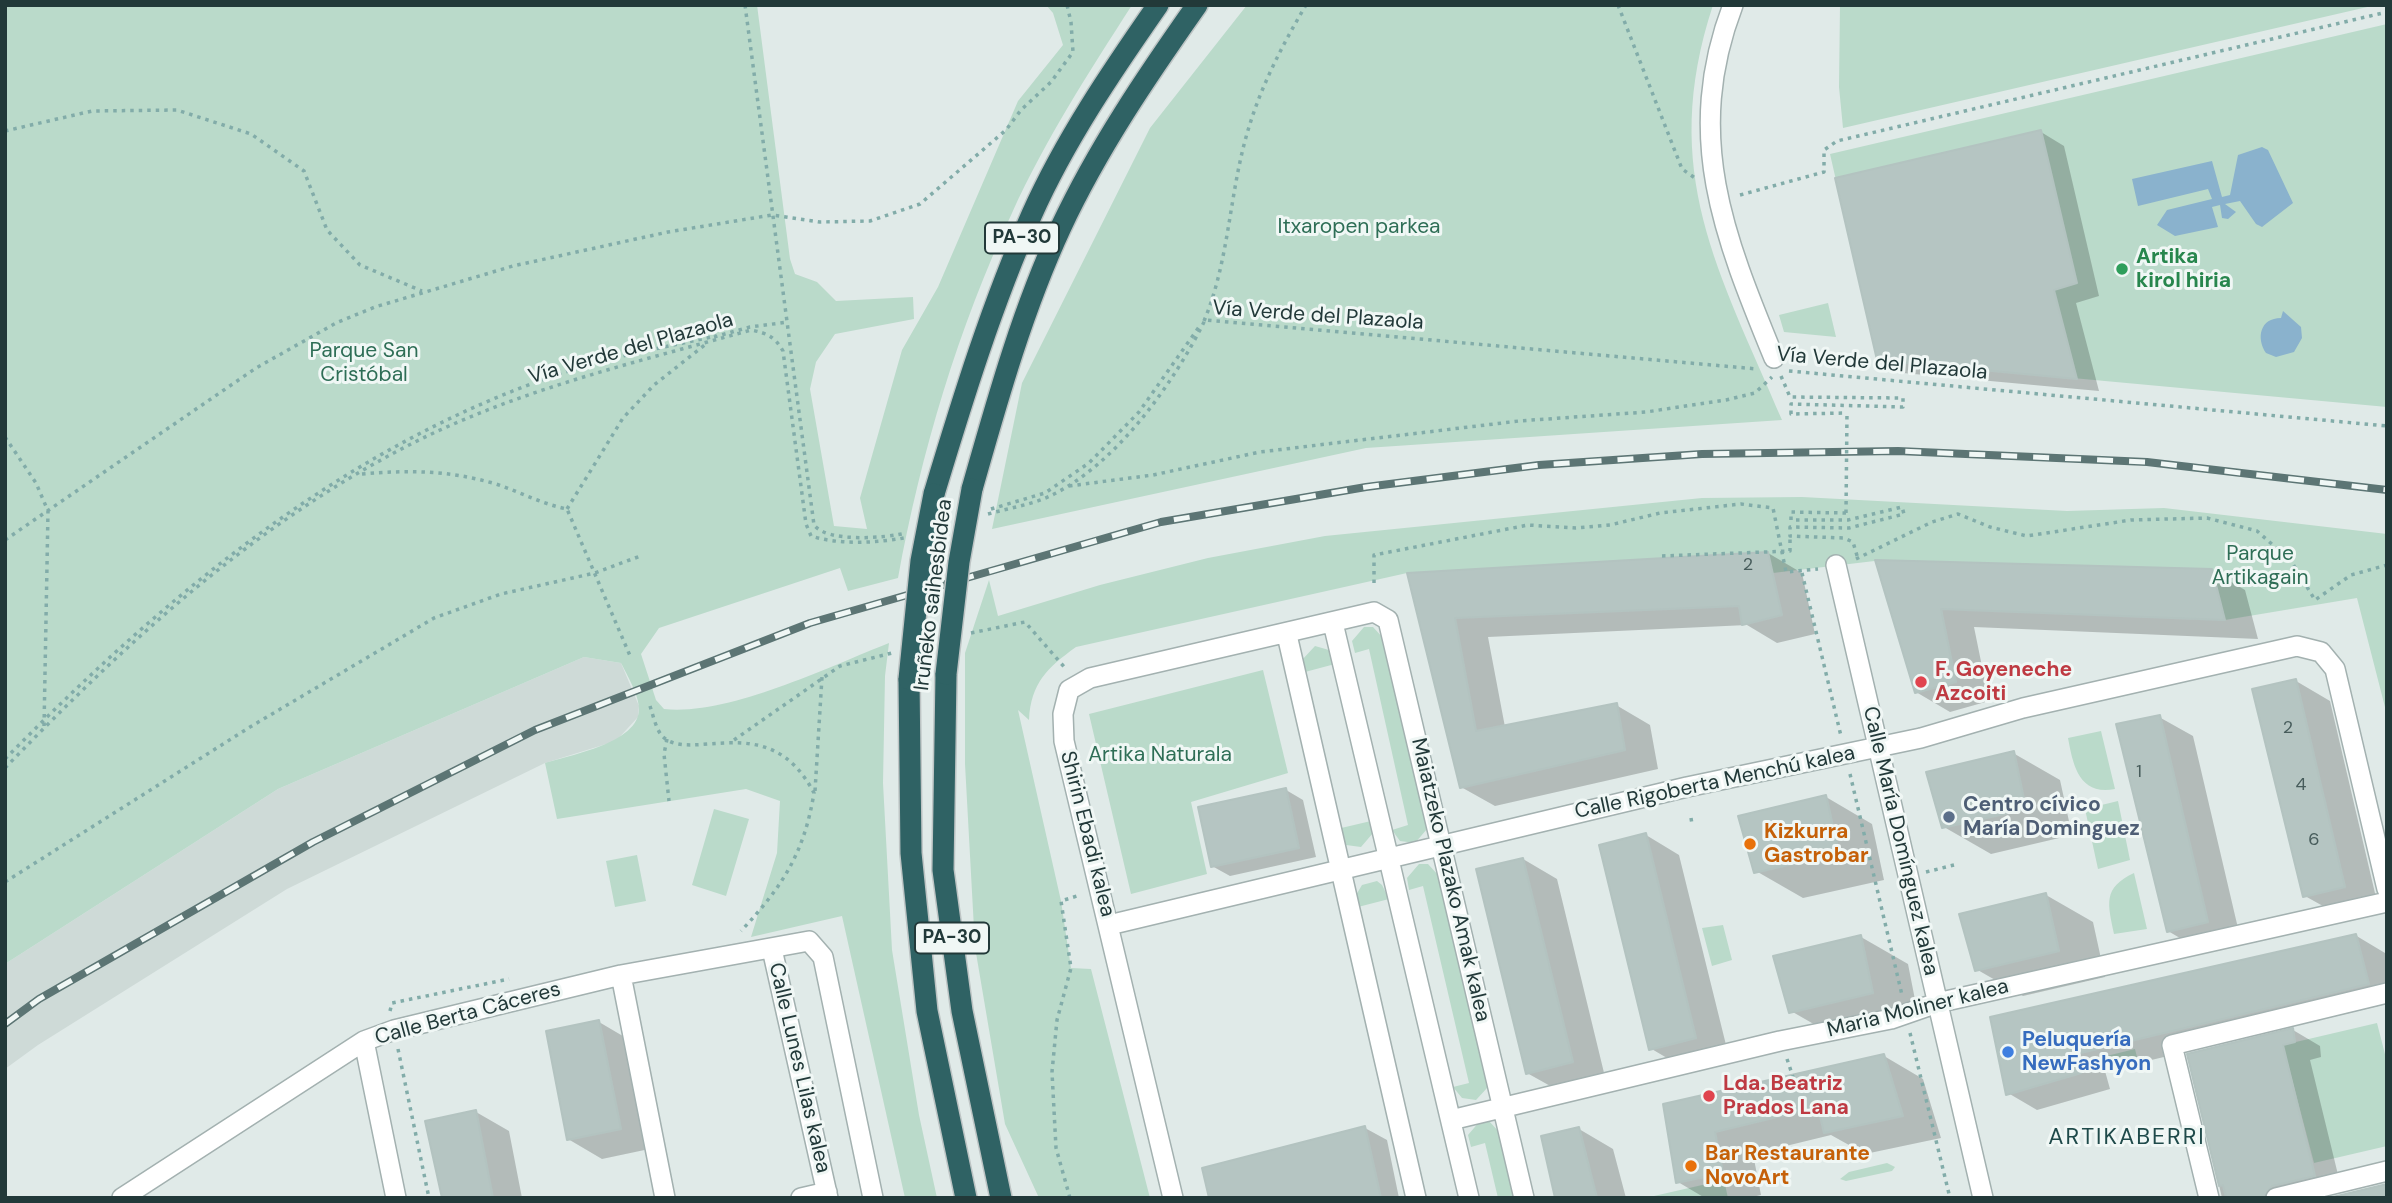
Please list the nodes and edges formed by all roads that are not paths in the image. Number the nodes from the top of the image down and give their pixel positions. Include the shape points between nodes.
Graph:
1 (1158, 5) edge
2 (1197, 5) edge
3 (1733, 5) edge
4 (1773, 366) road end
5 (1836, 565) road end
6 (1333, 623) junction
7 (1287, 635) junction
8 (1878, 747) junction
9 (1443, 846) junction
10 (1387, 859) junction
11 (1340, 870) junction
12 (2387, 889) edge
13 (2387, 902) edge
14 (1109, 925) junction
15 (772, 949) junction
16 (621, 975) junction
17 (2387, 993) edge
18 (1937, 1003) junction
19 (364, 1041) junction
20 (1502, 1106) junction
21 (1451, 1120) junction
22 (993, 1166) junction
23 (2387, 1171) edge
24 (142, 1191) edge
25 (827, 1195) edge
26 (122, 1198) edge
27 (396, 1198) edge
28 (665, 1198) edge
29 (801, 1198) edge
30 (873, 1198) edge
31 (966, 1198) edge
32 (1001, 1198) edge
33 (1007, 1198) edge
34 (1173, 1198) edge
35 (1416, 1198) edge
36 (1469, 1198) edge
37 (1524, 1198) edge
38 (1983, 1198) edge
39 (2209, 1198) edge
40 (2276, 1198) edge

1 - 31 highway, Iruñeko saihesbidea / PA-30, bridge via 1104,82 1033,212 978,348 934,494 921,561 909,679 911,853 927,1012
2 - 22 highway, Iruñeko saihesbidea / PA-30, bridge via 1131,99 1061,227 1011,354 972,489 959,562 946,674 943,870 962,1011
3 - 4 street via 1723,32 1709,132 1723,225
5 - 8 street, Calle María Domínguez kalea
6 - 7 street, Maiatzeko Plazako Amak kalea
6 - 9 street, Maiatzeko Plazako Amak kalea via 1374,612 1388,620
6 - 10 street
7 - 11 street
7 - 14 street, Shirin Ebadi kalea via 1090,678 1069,690 1063,714 1064,741
8 - 9 street, Calle Rigoberta Menchú kalea
8 - 12 street, Calle Rigoberta Menchú kalea via 2023,708 2297,646 2320,652 2335,670
8 - 18 street, Calle María Domínguez kalea
9 - 10 street, Calle Rigoberta Menchú kalea
9 - 20 street, Maiatzeko Plazako Amak kalea
10 - 11 street, Calle Rigoberta Menchú kalea
10 - 21 street
11 - 14 street, Calle Rigoberta Menchú kalea
11 - 35 street
13 - 18 street, Maria Moliner kalea
14 - 34 street, Shirin Ebadi kalea
15 - 16 street, Calle Berta Cáceres
15 - 25 street, Calle Lunes Lilas kalea
15 - 30 street, Calle Lunes Lilas kalea via 809,941 823,957
16 - 19 street, Calle Berta Cáceres
16 - 28 street
17 - 39 street via 2172,1045
18 - 20 street, Maria Moliner kalea via 1906,1015
18 - 38 street, Calle María Domínguez kalea
19 - 24 street, Calle Berta Cáceres
19 - 27 street
20 - 21 street, Maria Moliner kalea
20 - 37 street, Maiatzeko Plazako Amak kalea
21 - 36 street
22 - 32 highway, Iruñeko saihesbidea / PA-30
22 - 33 highway
23 - 40 street
24 - 26 street, Calle Berta Cáceres
25 - 29 street

